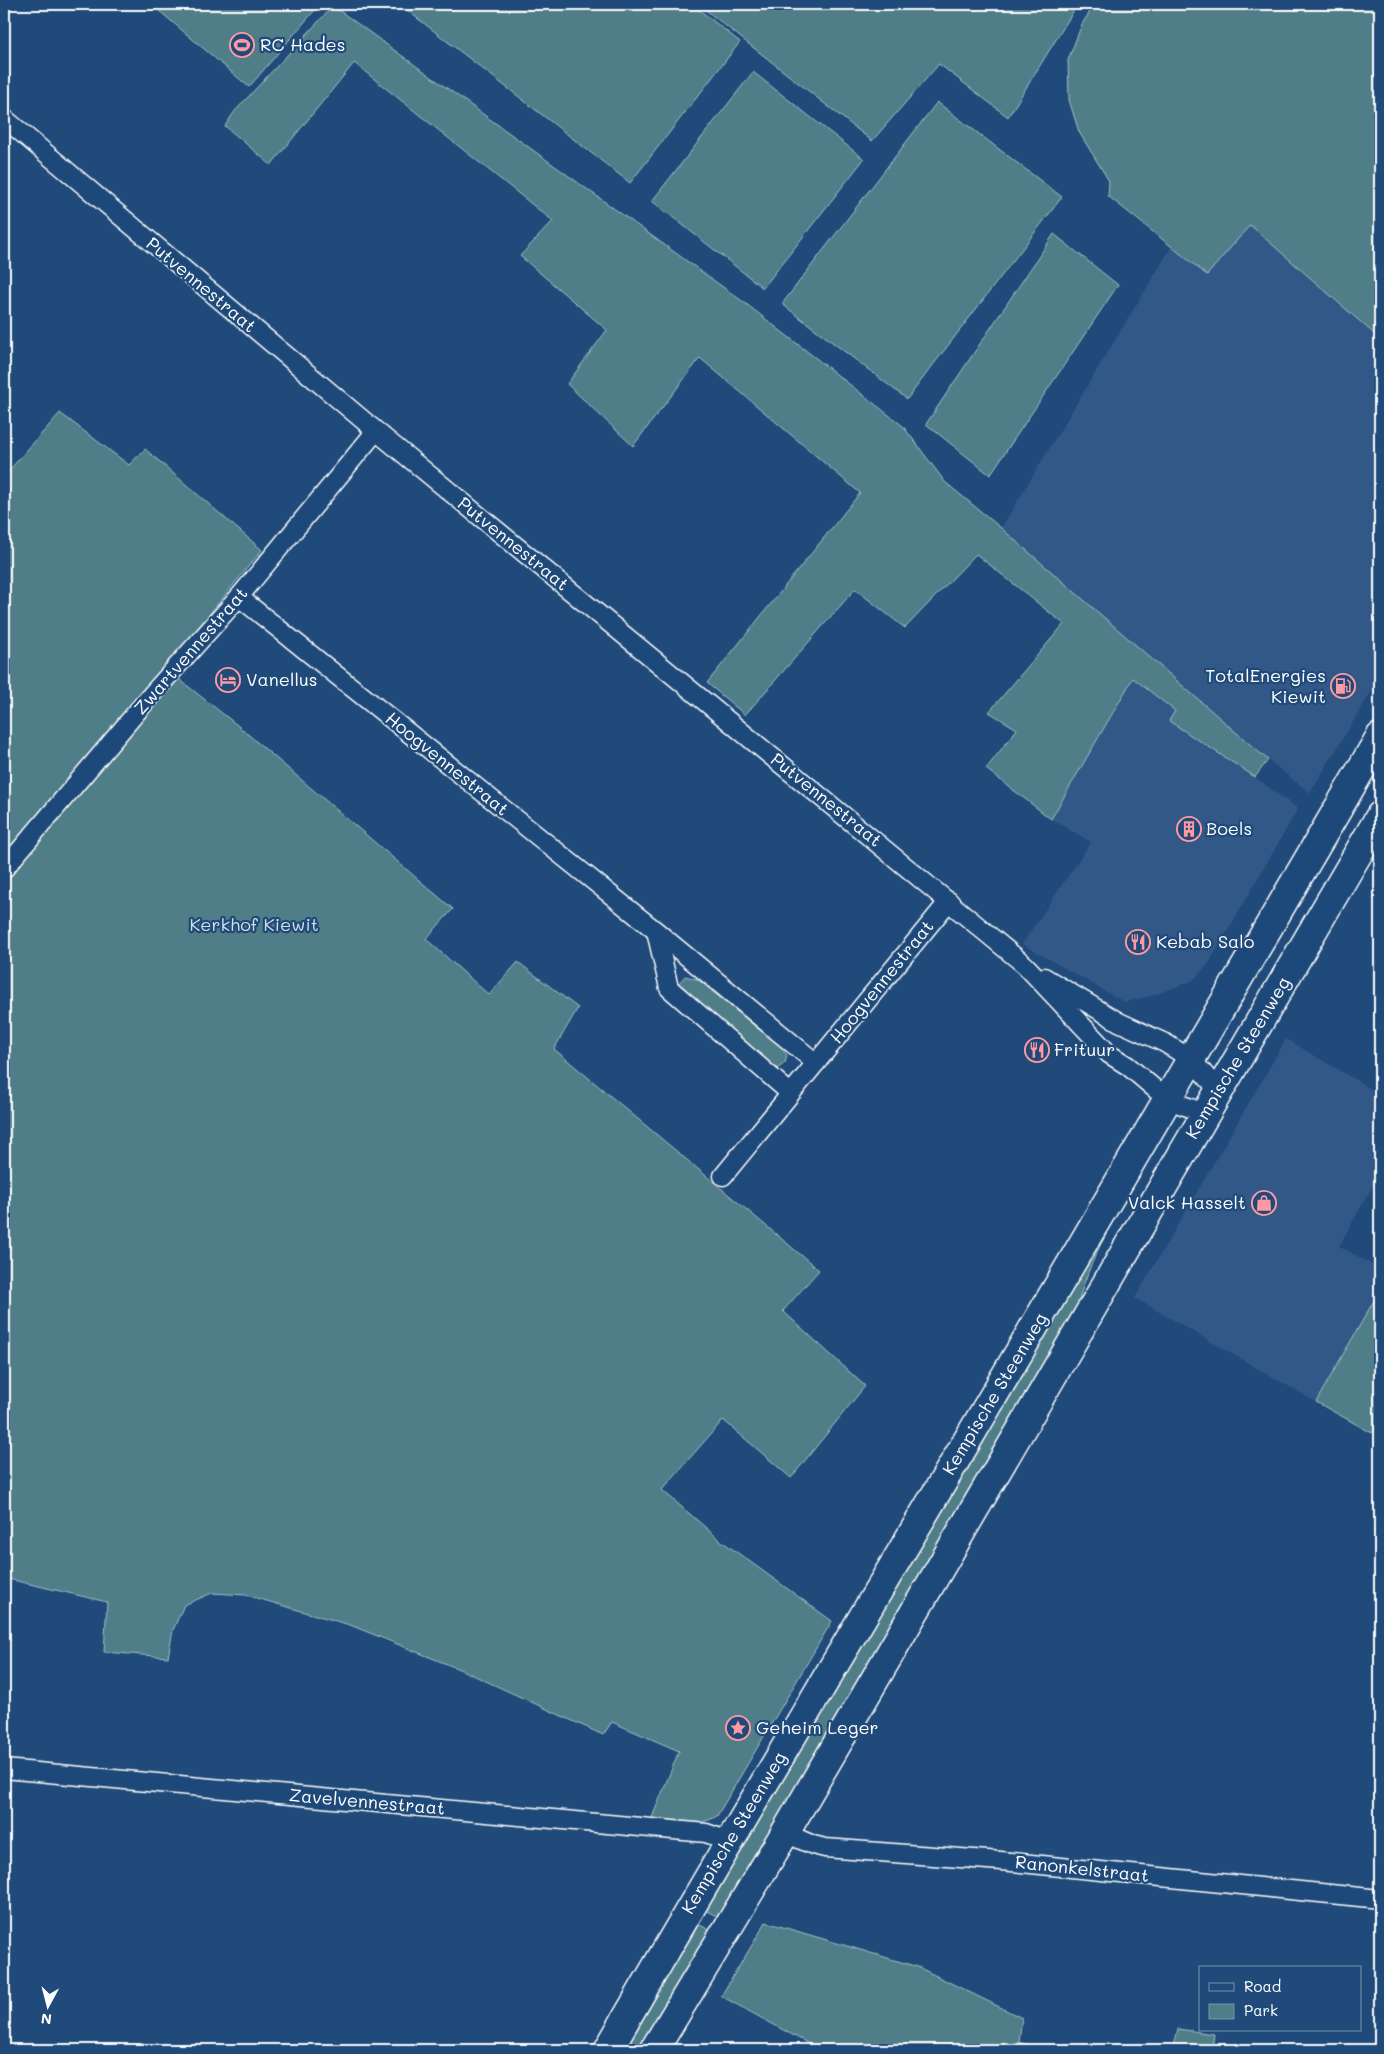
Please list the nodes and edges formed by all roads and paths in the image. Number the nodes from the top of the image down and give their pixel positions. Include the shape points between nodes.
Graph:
1 (4, 118) edge
2 (376, 431) junction
3 (239, 597) junction
4 (1380, 737) edge
5 (1380, 816) edge
6 (4, 870) edge
7 (949, 901) junction
8 (656, 931) junction
9 (1025, 965) junction
10 (1191, 1058) junction
11 (816, 1063) junction
12 (790, 1093) junction
13 (1168, 1100) junction
14 (1212, 1102) junction
15 (722, 1176) dead end
16 (4, 1769) edge
17 (785, 1833) junction
18 (728, 1841) junction
19 (1380, 1898) edge
20 (608, 2050) edge
21 (654, 2050) edge

1 - 2 street, Putvennestraat
2 - 3 street, Zwartvennestraat
2 - 7 street, Putvennestraat
3 - 6 street, Zwartvennestraat via 152,694
3 - 8 street, Hoogvennestraat
4 - 10 main road, Kempische Steenweg
5 - 14 main road, Kempische Steenweg
7 - 9 street, Putvennestraat
7 - 11 street, Hoogvennestraat
8 - 11 street, Hoogvennestraat
8 - 12 street via 669,988
9 - 10 street, Putvennestraat via 1119,1022
9 - 13 street, Putvennestraat via 1098,1044
10 - 13 main road, Kempische Steenweg
10 - 14 street, Putvennestraat
11 - 12 street, Hoogvennestraat
12 - 15 street, Hoogvennestraat
13 - 14 street, Putvennestraat
13 - 18 main road, Kempische Steenweg
14 - 17 main road, Kempische Steenweg
16 - 18 street, Zavelvennestraat via 706,1832
17 - 19 street, Ranonkelstraat via 825,1848 1001,1861
17 - 21 main road, Kempische Steenweg
18 - 20 main road, Kempische Steenweg

